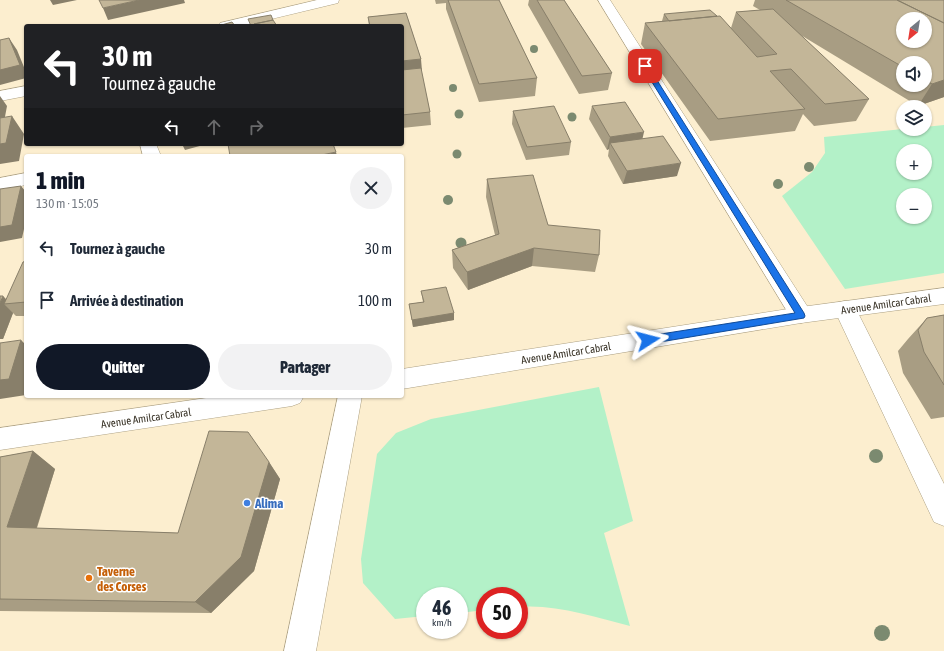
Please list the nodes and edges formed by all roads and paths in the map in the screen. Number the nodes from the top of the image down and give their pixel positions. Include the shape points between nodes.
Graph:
1 (333, 0) edge
2 (604, 0) edge
3 (233, 24) edge
4 (24, 91) edge
5 (0, 96) edge
6 (24, 179) edge
7 (0, 184) edge
8 (944, 296) edge
9 (845, 309) junction
10 (801, 316) junction
11 (404, 379) edge
12 (266, 398) edge
13 (350, 398) edge
14 (200, 403) edge
15 (0, 439) edge
16 (944, 513) edge
17 (300, 651) edge

1 - 3 main road
2 - 10 main road
4 - 5 main road
6 - 7 main road
8 - 9 main road, Avenue Amilcar Cabral
9 - 10 main road, Avenue Amilcar Cabral
9 - 16 main road
10 - 11 main road, Avenue Amilcar Cabral
12 - 14 main road, Avenue Amilcar Cabral
13 - 17 main road
14 - 15 main road, Avenue Amilcar Cabral

